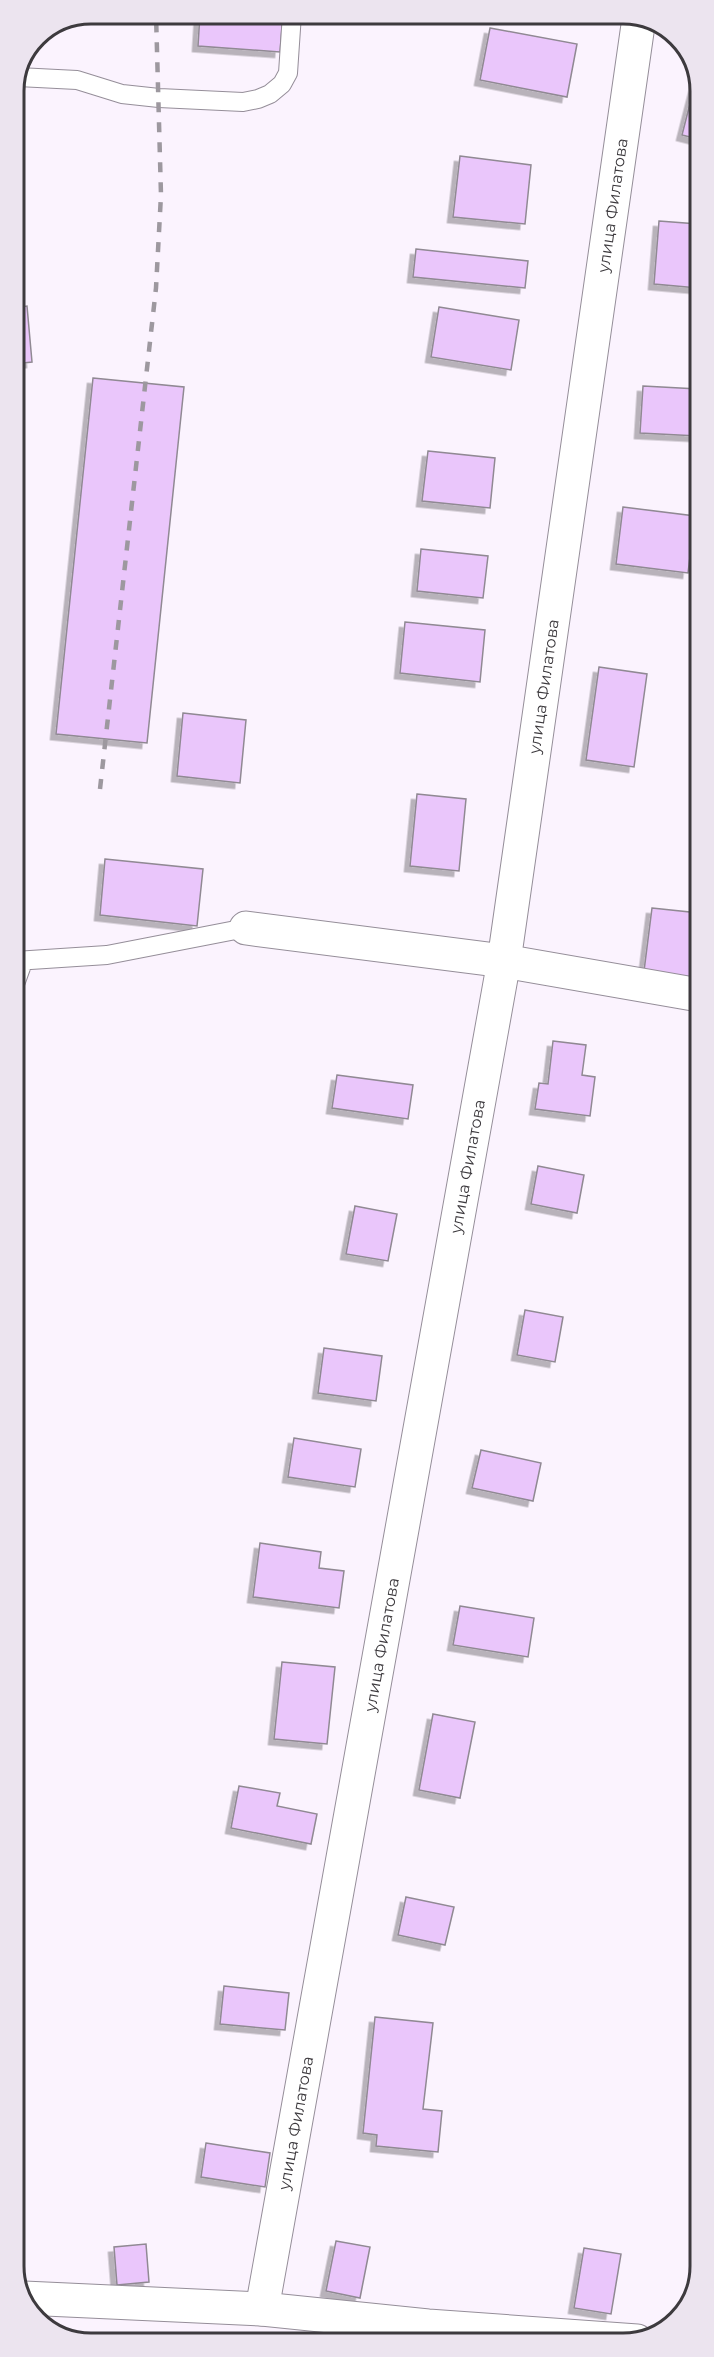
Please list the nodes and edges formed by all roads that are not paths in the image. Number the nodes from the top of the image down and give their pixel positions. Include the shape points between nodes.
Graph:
1 (291, 24) edge
2 (638, 26) edge
3 (25, 77) edge
4 (246, 928) joint
5 (504, 961) junction
6 (24, 962) edge
7 (690, 993) edge
8 (32, 2298) edge
9 (262, 2309) junction
10 (526, 2333) edge

1 - 3 lane via 288,73 282,84 258,99 159,99 122,94 77,80
2 - 5 street, улица Филатова
4 - 5 street
4 - 6 lane via 106,955
5 - 7 street
5 - 9 street, улица Филатова
8 - 9 street
9 - 10 street

